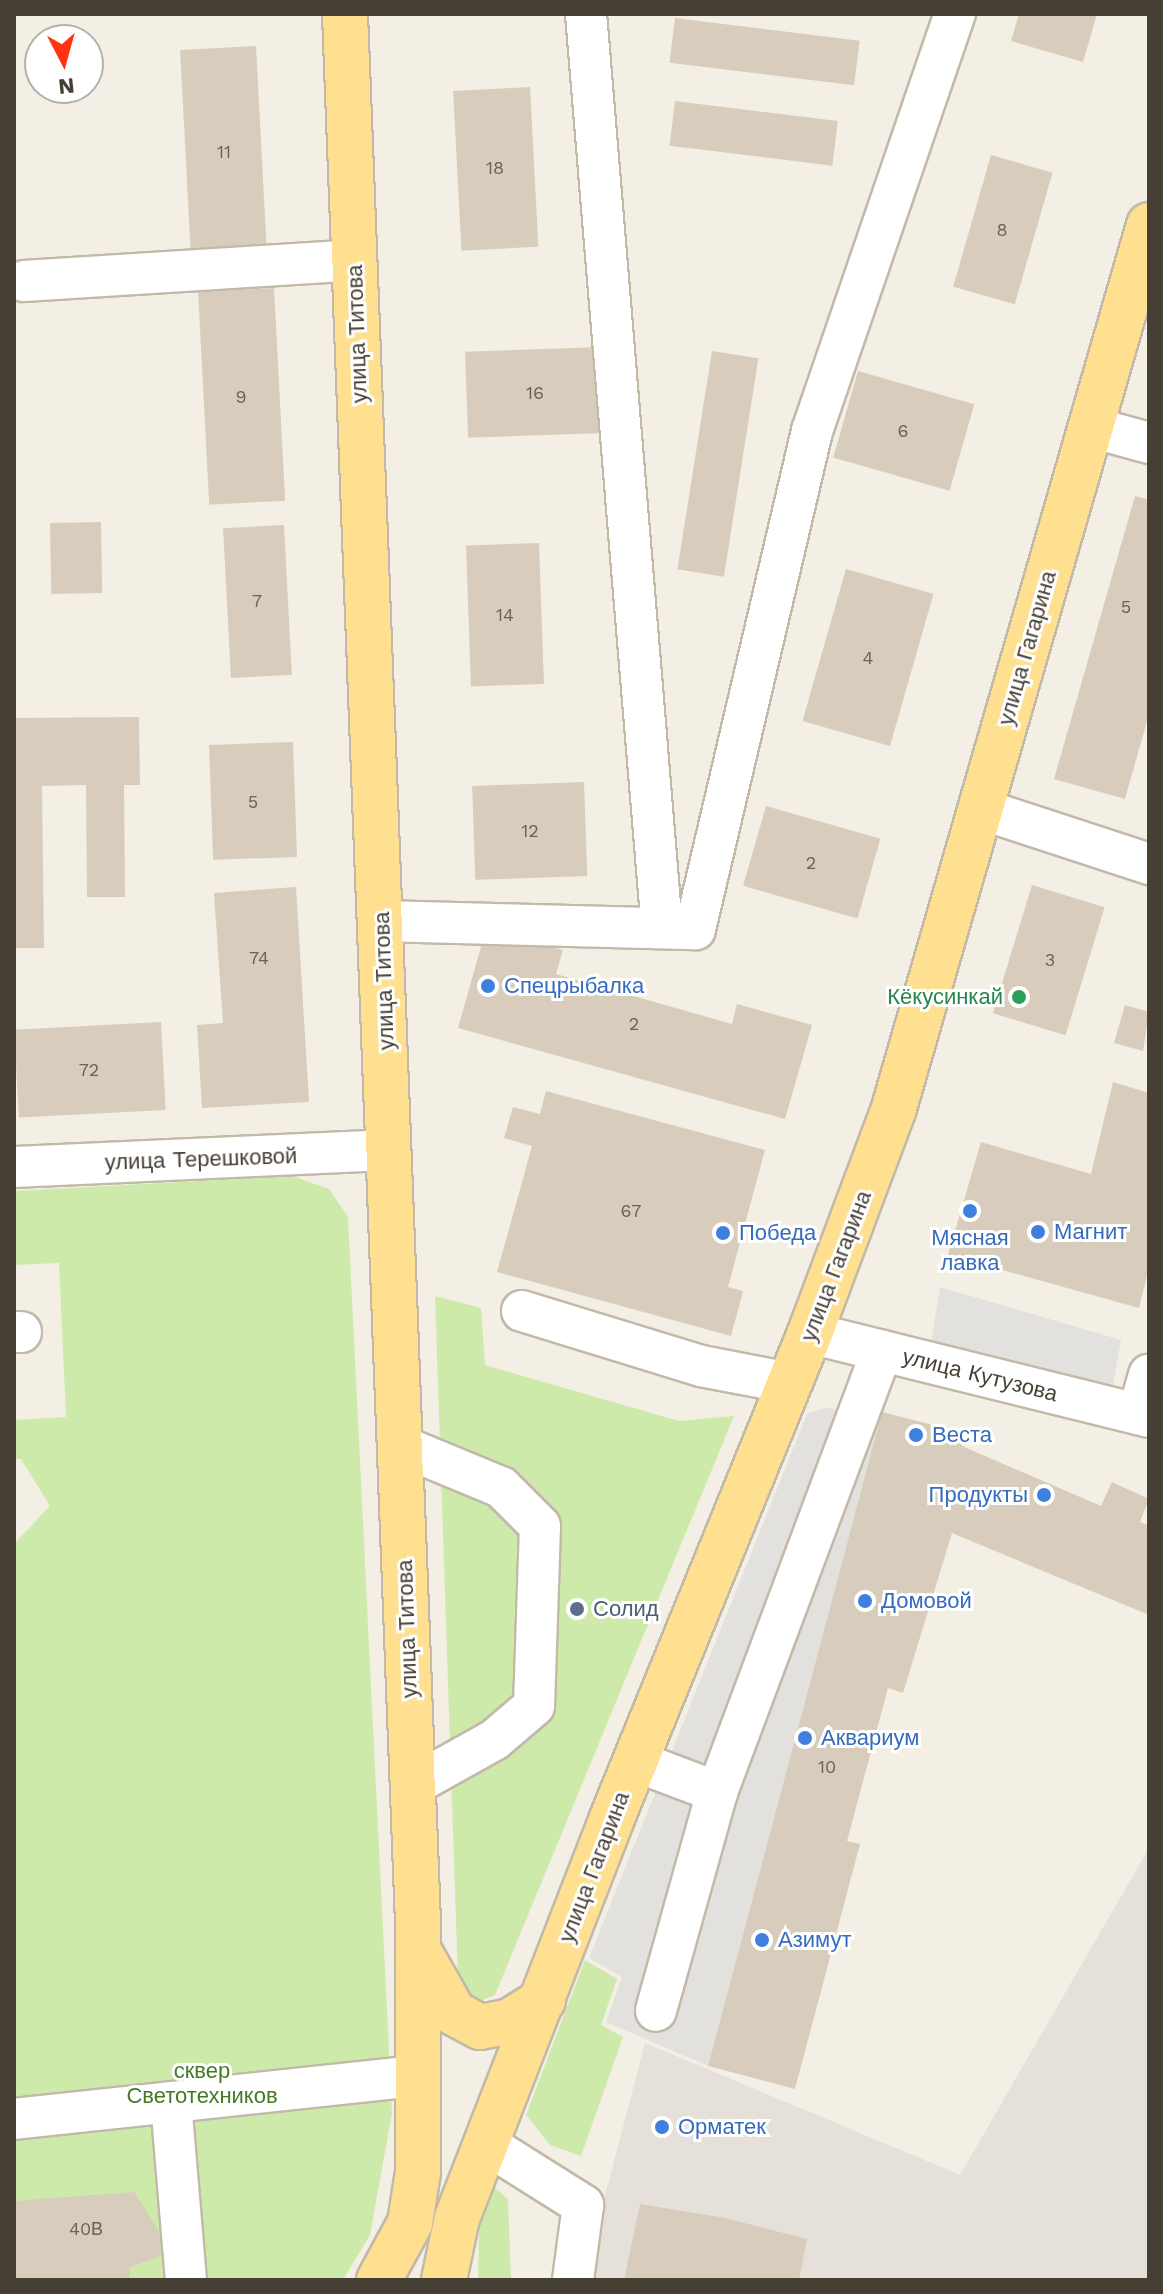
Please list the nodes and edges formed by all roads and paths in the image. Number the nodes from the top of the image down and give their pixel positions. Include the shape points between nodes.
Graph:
1 (345, 14) edge
2 (586, 14) edge
3 (955, 14) edge
4 (1149, 225) edge
5 (354, 260) junction
6 (24, 281) dead end
7 (1091, 427) junction
8 (1149, 443) edge
9 (981, 809) junction
10 (1147, 856) edge
11 (381, 921) junction
12 (662, 928) junction
13 (388, 1150) junction
14 (14, 1167) edge
15 (522, 1311) dead end
16 (810, 1333) junction
17 (882, 1351) junction
18 (1149, 1375) edge
19 (790, 1383) junction
20 (1143, 1415) edge
21 (399, 1445) junction
22 (635, 1761) junction
23 (413, 1785) junction
24 (717, 1792) junction
25 (418, 1949) junction
26 (543, 2000) junction
27 (656, 2011) dead end
28 (416, 2076) junction
29 (171, 2102) junction
30 (14, 2119) edge
31 (486, 2144) junction
32 (384, 2273) edge
33 (186, 2280) edge
34 (444, 2280) edge
35 (573, 2280) edge

1 - 5 main road, улица Титова
2 - 12 street
3 - 12 street via 812,431 695,929
4 - 7 main road, улица Гагарина
5 - 6 street
5 - 11 main road, улица Титова
7 - 8 street
7 - 9 main road, улица Гагарина
9 - 10 street
9 - 16 main road, улица Гагарина via 894,1108
11 - 12 street
11 - 13 main road, улица Титова
13 - 14 street, улица Терешковой
13 - 21 main road, улица Титова
15 - 19 street via 701,1366
16 - 17 street, улица Кутузова
16 - 19 main road, улица Гагарина
17 - 20 street, улица Кутузова
17 - 24 street
18 - 20 street
19 - 22 main road, улица Гагарина
21 - 23 main road, улица Титова
21 - 23 street via 501,1487 540,1526 534,1706 494,1740
22 - 24 street
22 - 26 main road, улица Гагарина
23 - 25 main road, улица Титова
24 - 27 street
25 - 26 main road, улица Титова via 454,2013 480,2027 510,2021
25 - 28 main road, улица Титова
26 - 31 main road, улица Гагарина
28 - 29 street
28 - 32 main road, улица Титова via 418,2172 410,2223
29 - 30 street
29 - 33 street
31 - 32 main road
31 - 34 main road, улица Гагарина via 457,2218
31 - 35 street via 583,2205

